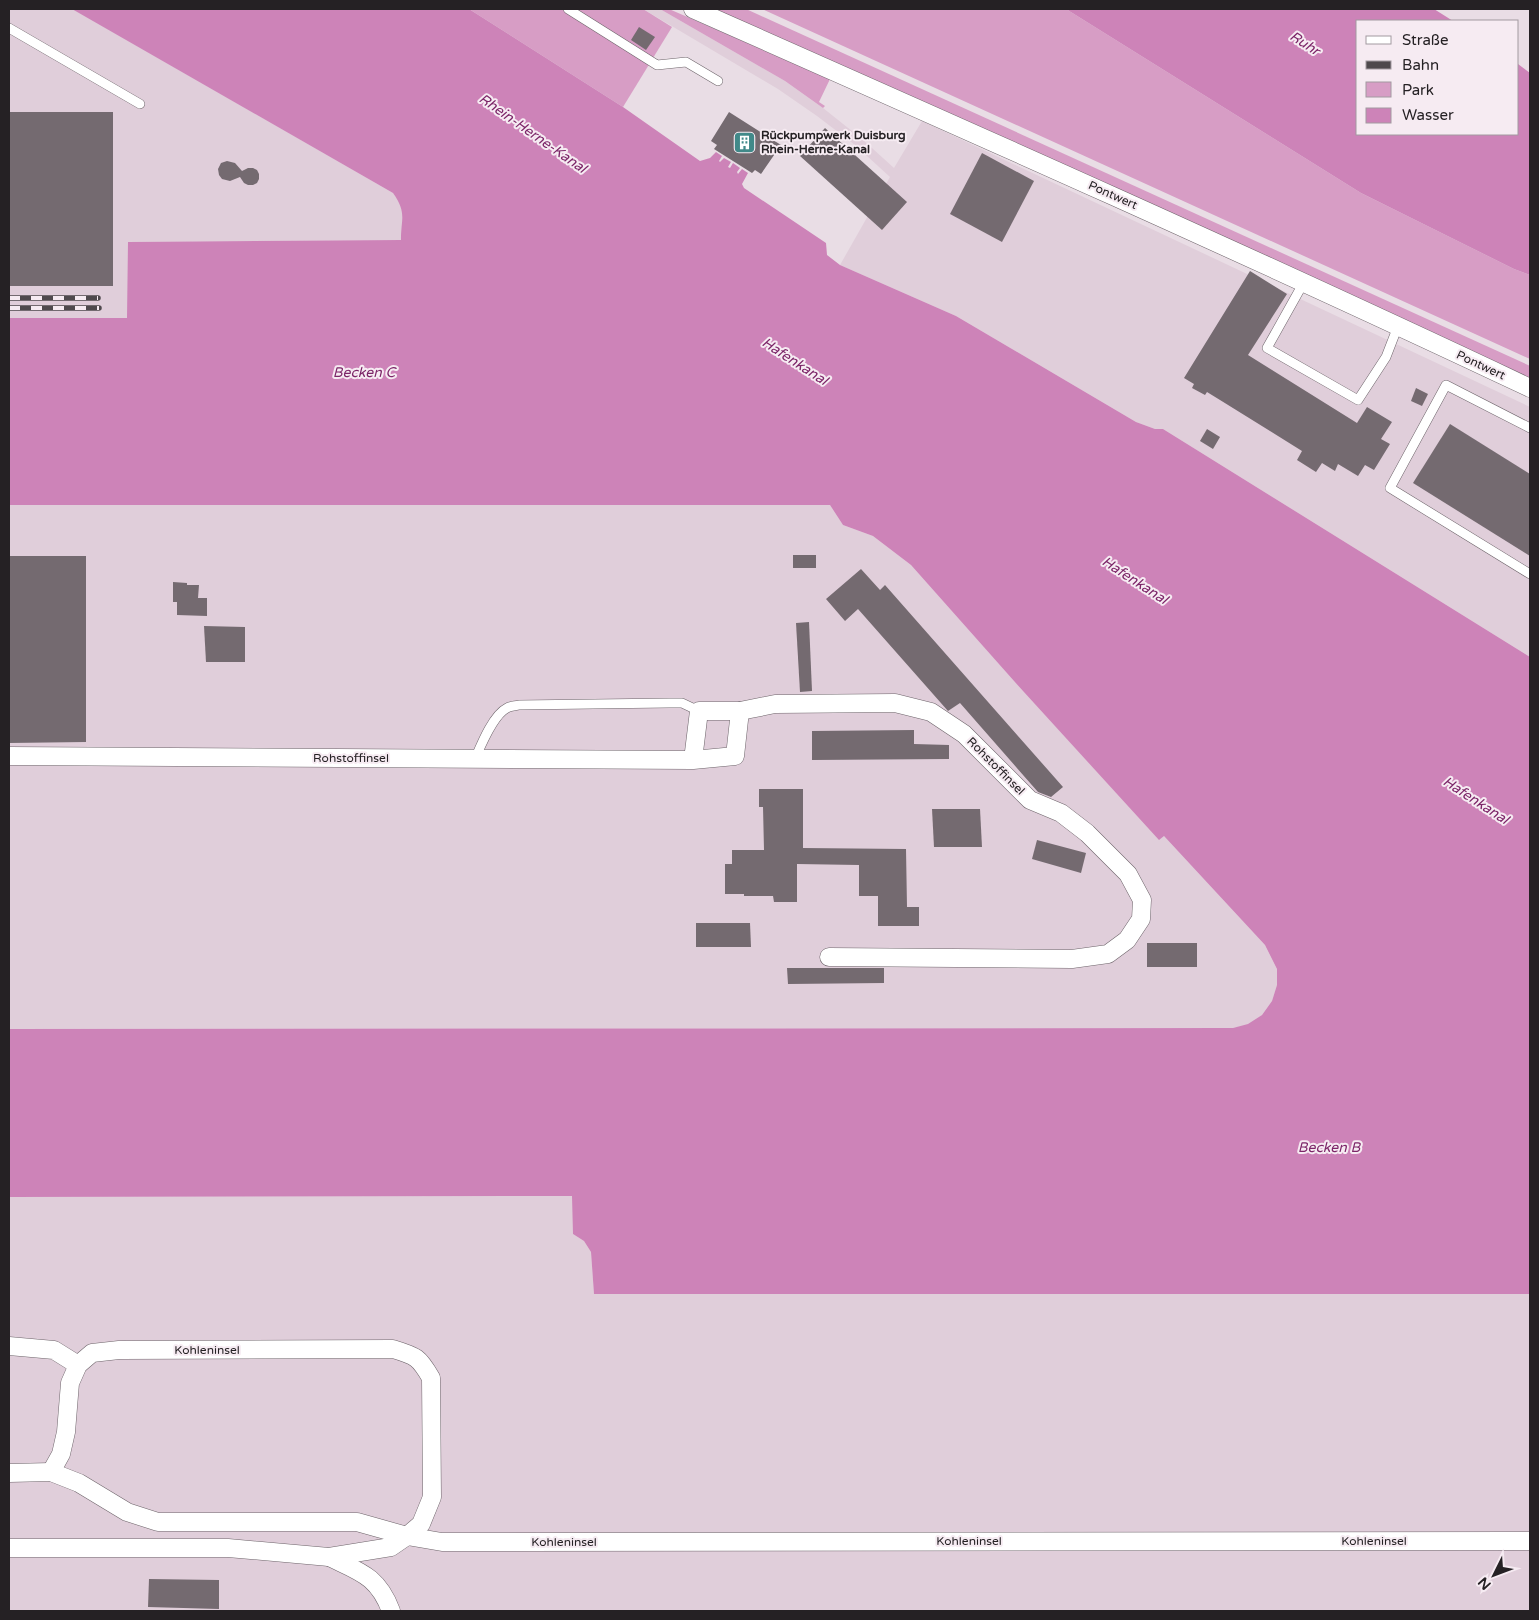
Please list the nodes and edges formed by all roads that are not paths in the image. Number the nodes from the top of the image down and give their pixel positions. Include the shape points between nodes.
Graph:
1 (568, 9) edge
2 (693, 9) edge
3 (9, 28) edge
4 (718, 81) dead end
5 (140, 104) dead end
6 (1304, 282) junction
7 (1398, 326) junction
8 (1530, 388) edge
9 (1530, 428) edge
10 (1530, 574) edge
11 (699, 711) junction
12 (740, 711) junction
13 (9, 756) edge
14 (474, 759) junction
15 (693, 760) junction
16 (829, 957) dead end
17 (9, 1346) edge
18 (78, 1365) junction
19 (51, 1472) junction
20 (9, 1473) edge
21 (222, 1522) junction
22 (407, 1536) junction
23 (1530, 1541) edge
24 (9, 1548) edge
25 (228, 1548) junction
26 (329, 1557) junction
27 (391, 1611) edge

1 - 4 lane via 658,65 686,62
2 - 6 street, Pontwert
3 - 5 lane
6 - 7 street, Pontwert
6 - 7 lane via 1267,348 1358,400 1386,357
7 - 8 street, Pontwert
9 - 10 lane via 1446,385 1390,488
11 - 12 street, Rohstoffinsel
11 - 14 lane via 682,703 518,705 498,715
11 - 15 street
12 - 15 street, Rohstoffinsel via 735,756
12 - 16 street, Rohstoffinsel via 775,704 895,703 931,712 964,734 1030,800 1061,813 1087,832 1128,874 1142,900 1141,918 1127,940 1108,954 1072,959
13 - 14 street, Rohstoffinsel
14 - 15 street, Rohstoffinsel
17 - 18 street via 54,1350
18 - 19 street via 70,1383 66,1432
18 - 22 street, Kohleninsel via 92,1353 119,1350 393,1349 413,1355 421,1361 431,1378 432,1497 421,1524
19 - 20 street, Kohleninsel
19 - 21 street, Kohleninsel via 79,1483 127,1512 158,1522
21 - 22 street, Kohleninsel via 357,1522
21 - 25 street
22 - 23 street, Kohleninsel via 442,1542
22 - 26 street, Kohleninsel via 391,1547
24 - 25 street, Kohleninsel
25 - 26 street, Kohleninsel
26 - 27 street, Kohleninsel via 368,1576

